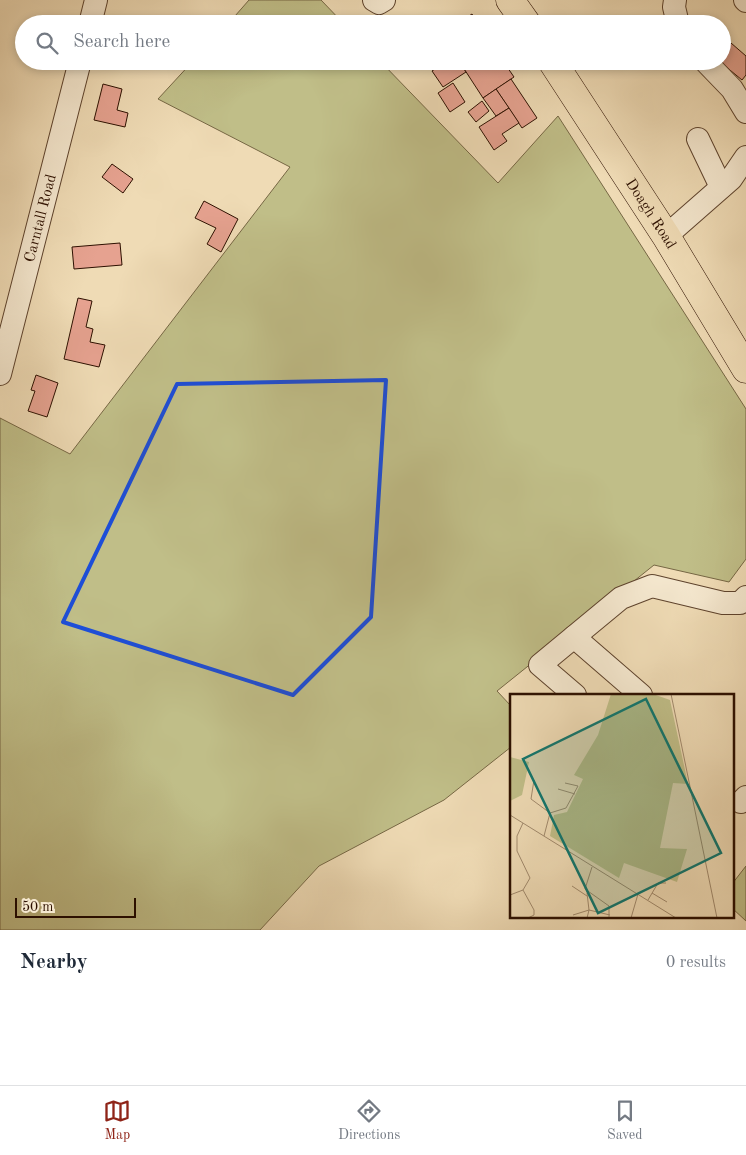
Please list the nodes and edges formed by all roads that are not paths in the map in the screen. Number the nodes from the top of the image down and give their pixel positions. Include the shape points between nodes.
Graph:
1 (96, 0) edge
2 (374, 0) edge
3 (384, 0) edge
4 (510, 0) edge
5 (675, 0) edge
6 (92, 15) edge
7 (520, 15) edge
8 (676, 15) edge
9 (78, 70) edge
10 (558, 70) edge
11 (714, 70) edge
12 (746, 112) edge
13 (698, 139) dead end
14 (737, 174) edge
15 (666, 236) junction
16 (746, 369) edge
17 (0, 374) edge
18 (744, 603) edge
19 (574, 637) junction
20 (574, 694) edge
21 (640, 694) edge

1 - 6 street
2 - 3 street via 379,3
4 - 7 main road
5 - 8 street
9 - 17 street, Carntall Road
10 - 15 main road, Doagh Road
11 - 12 street via 732,89
13 - 14 street
14 - 15 street
15 - 16 main road, Doagh Road
18 - 19 street via 723,603 652,586 621,598
19 - 20 street via 540,665
19 - 21 street

